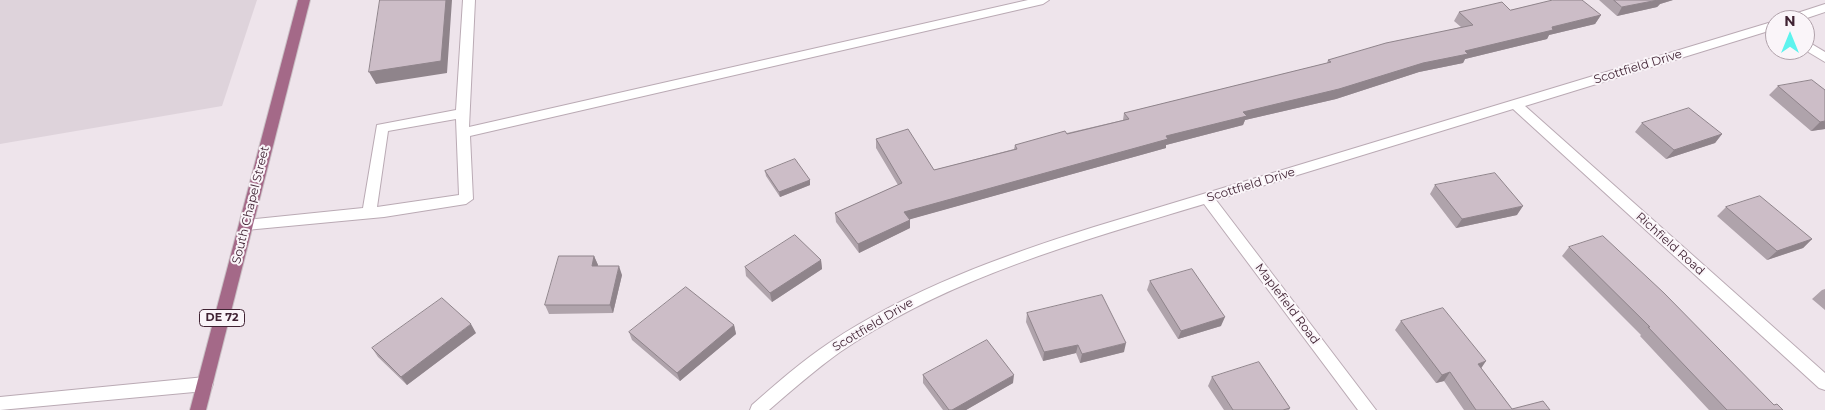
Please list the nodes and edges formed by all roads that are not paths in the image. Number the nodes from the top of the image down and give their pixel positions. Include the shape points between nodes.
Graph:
1 (304, 0) edge
2 (469, 0) edge
3 (1043, 0) edge
4 (1765, 28) edge
5 (1516, 105) junction
6 (462, 113) junction
7 (463, 133) junction
8 (1207, 198) junction
9 (369, 212) junction
10 (246, 225) junction
11 (1825, 383) edge
12 (205, 384) junction
13 (0, 404) edge
14 (198, 410) edge
15 (758, 410) edge
16 (1368, 410) edge

1 - 10 main road, South Chapel Street / DE 72
2 - 6 lane
3 - 7 street
4 - 5 street, Scottfield Drive
5 - 8 street, Scottfield Drive
5 - 11 street, Richfield Road
6 - 7 lane
6 - 9 street via 382,128
7 - 9 lane via 466,199 421,208
8 - 15 street, Scottfield Drive via 1042,249 945,285 856,333 810,365
8 - 16 street, Maplefield Road
9 - 10 lane
10 - 12 main road, South Chapel Street / DE 72
12 - 13 street
12 - 14 main road, South Chapel Street / DE 72

